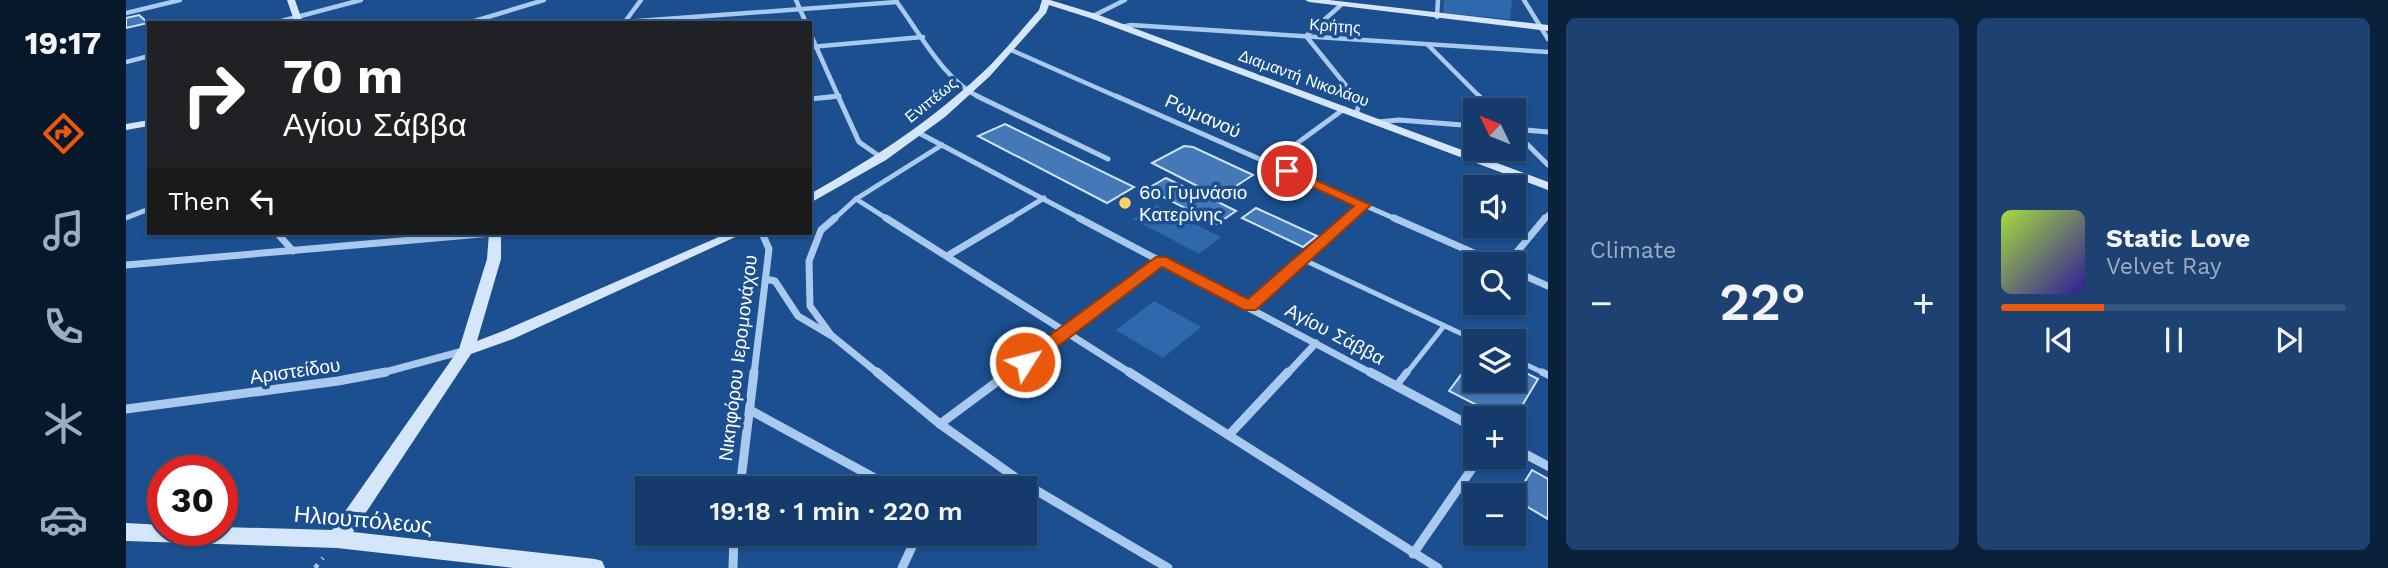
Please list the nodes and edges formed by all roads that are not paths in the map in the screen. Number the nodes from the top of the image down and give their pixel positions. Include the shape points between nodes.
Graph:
1 (178, 0) edge
2 (291, 0) edge
3 (361, 0) edge
4 (544, 0) edge
5 (641, 0) edge
6 (796, 0) edge
7 (1125, 0) edge
8 (1309, 0) edge
9 (1438, 0) edge
10 (1524, 0) edge
11 (896, 1) edge
12 (1047, 1) edge
13 (1341, 5) junction
14 (800, 9) junction
15 (126, 13) edge
16 (1093, 16) junction
17 (1437, 17) junction
18 (298, 20) edge
19 (475, 21) edge
20 (625, 21) edge
21 (638, 21) edge
22 (805, 21) edge
23 (1121, 27) junction
24 (1545, 28) edge
25 (1306, 36) junction
26 (923, 37) junction
27 (1548, 39) edge
28 (1428, 44) junction
29 (813, 46) edge
30 (1009, 49) junction
31 (1548, 52) edge
32 (147, 57) edge
33 (126, 62) edge
34 (969, 92) junction
35 (839, 96) junction
36 (1481, 98) edge
37 (812, 99) edge
38 (1344, 110) junction
39 (1356, 114) junction
40 (1378, 122) junction
41 (147, 123) edge
42 (1463, 125) edge
43 (126, 127) edge
44 (1526, 131) edge
45 (1548, 132) edge
46 (919, 133) junction
47 (1526, 142) edge
48 (942, 145) junction
49 (882, 158) junction
50 (1108, 159) dead end
51 (1270, 163) junction
52 (1548, 165) edge
53 (1548, 186) edge
54 (812, 198) edge
55 (1044, 198) junction
56 (856, 199) junction
57 (1364, 205) junction
58 (147, 210) edge
59 (1548, 215) edge
60 (126, 218) edge
61 (279, 235) edge
62 (472, 235) edge
63 (494, 235) edge
64 (733, 235) edge
65 (763, 235) edge
66 (293, 251) junction
67 (1472, 252) edge
68 (1517, 252) edge
69 (947, 256) junction
70 (1161, 260) junction
71 (1303, 260) junction
72 (126, 265) edge
73 (1526, 276) edge
74 (765, 279) junction
75 (1548, 286) edge
76 (1250, 307) junction
77 (1444, 326) junction
78 (1068, 332) junction
79 (831, 335) junction
80 (1463, 335) edge
81 (1316, 343) junction
82 (466, 350) junction
83 (1526, 365) edge
84 (1548, 375) edge
85 (1396, 386) junction
86 (126, 409) edge
87 (750, 410) junction
88 (1463, 422) edge
89 (940, 424) junction
90 (1229, 436) junction
91 (1526, 454) edge
92 (1548, 466) edge
93 (1472, 469) edge
94 (742, 476) edge
95 (871, 476) edge
96 (126, 532) edge
97 (337, 539) junction
98 (734, 546) edge
99 (912, 546) edge
100 (1413, 554) junction
101 (595, 568) edge
102 (733, 568) edge
103 (902, 568) edge
104 (1168, 568) edge
105 (1438, 568) edge

1 - 15 street
2 - 18 street
3 - 18 street
4 - 19 street
5 - 20 street
6 - 14 street
7 - 16 street
8 - 13 street
9 - 17 street
10 - 24 street
11 - 14 street
11 - 26 street
12 - 16 street, Διαμαντή Νικολάου
12 - 30 street, Ενιπέως
13 - 17 street
13 - 25 street
14 - 21 street
14 - 22 street
16 - 23 street, Διαμαντή Νικολάου
17 - 24 street
23 - 25 street, Κρήτης
23 - 38 street, Διαμαντή Νικολάου
24 - 27 street
25 - 28 street, Κρήτης
25 - 39 street via 1356,98
26 - 29 street
26 - 34 street
28 - 31 street, Κρήτης
28 - 36 street
29 - 35 street
30 - 34 street, Ενιπέως
30 - 51 street, Ρωμανού
32 - 33 street
34 - 46 street, Ενιπέως
34 - 50 street
35 - 37 street
35 - 49 street via 859,142
38 - 39 street, Διαμαντή Νικολάου
38 - 51 street
39 - 40 street, Διαμαντή Νικολάου
40 - 42 street
40 - 53 street, Διαμαντή Νικολάου
41 - 43 street
44 - 45 street
46 - 48 street, Αγίου Σάββα
46 - 49 street, Ενιπέως
47 - 52 street
48 - 55 street, Αγίου Σάββα
48 - 56 street
49 - 54 street, Ενιπέως
51 - 57 street, Ρωμανού
55 - 69 street
55 - 70 street, Αγίου Σάββα
56 - 69 street
56 - 79 street via 821,230 809,261 810,306
57 - 67 street, Ρωμανού
57 - 71 lane
58 - 60 street
59 - 68 street
61 - 66 street
62 - 66 street
63 - 82 street via 494,259
64 - 82 street
65 - 74 street, Νικηφόρου Ιερομονάχου via 769,249
66 - 72 street
69 - 78 street
70 - 76 street, Αγίου Σάββα
70 - 78 street
71 - 76 lane
71 - 77 lane
73 - 75 street
74 - 79 street via 775,281 798,316
74 - 87 street, Νικηφόρου Ιερομονάχου
76 - 81 street, Αγίου Σάββα
77 - 80 lane
77 - 85 lane
78 - 89 street
78 - 90 street
79 - 89 street
81 - 85 street, Αγίου Σάββα
81 - 90 street
82 - 86 street, Αριστείδου via 340,382
82 - 97 street
83 - 84 lane
85 - 88 street, Αγίου Σάββα
87 - 94 street, Νικηφόρου Ιερομονάχου
87 - 95 street
89 - 104 street via 1022,482
90 - 100 street
91 - 92 street
93 - 100 street
96 - 97 street, Ηλιουπόλεως
97 - 101 street, Ηλιουπόλεως
98 - 102 street
99 - 103 street
100 - 105 street

